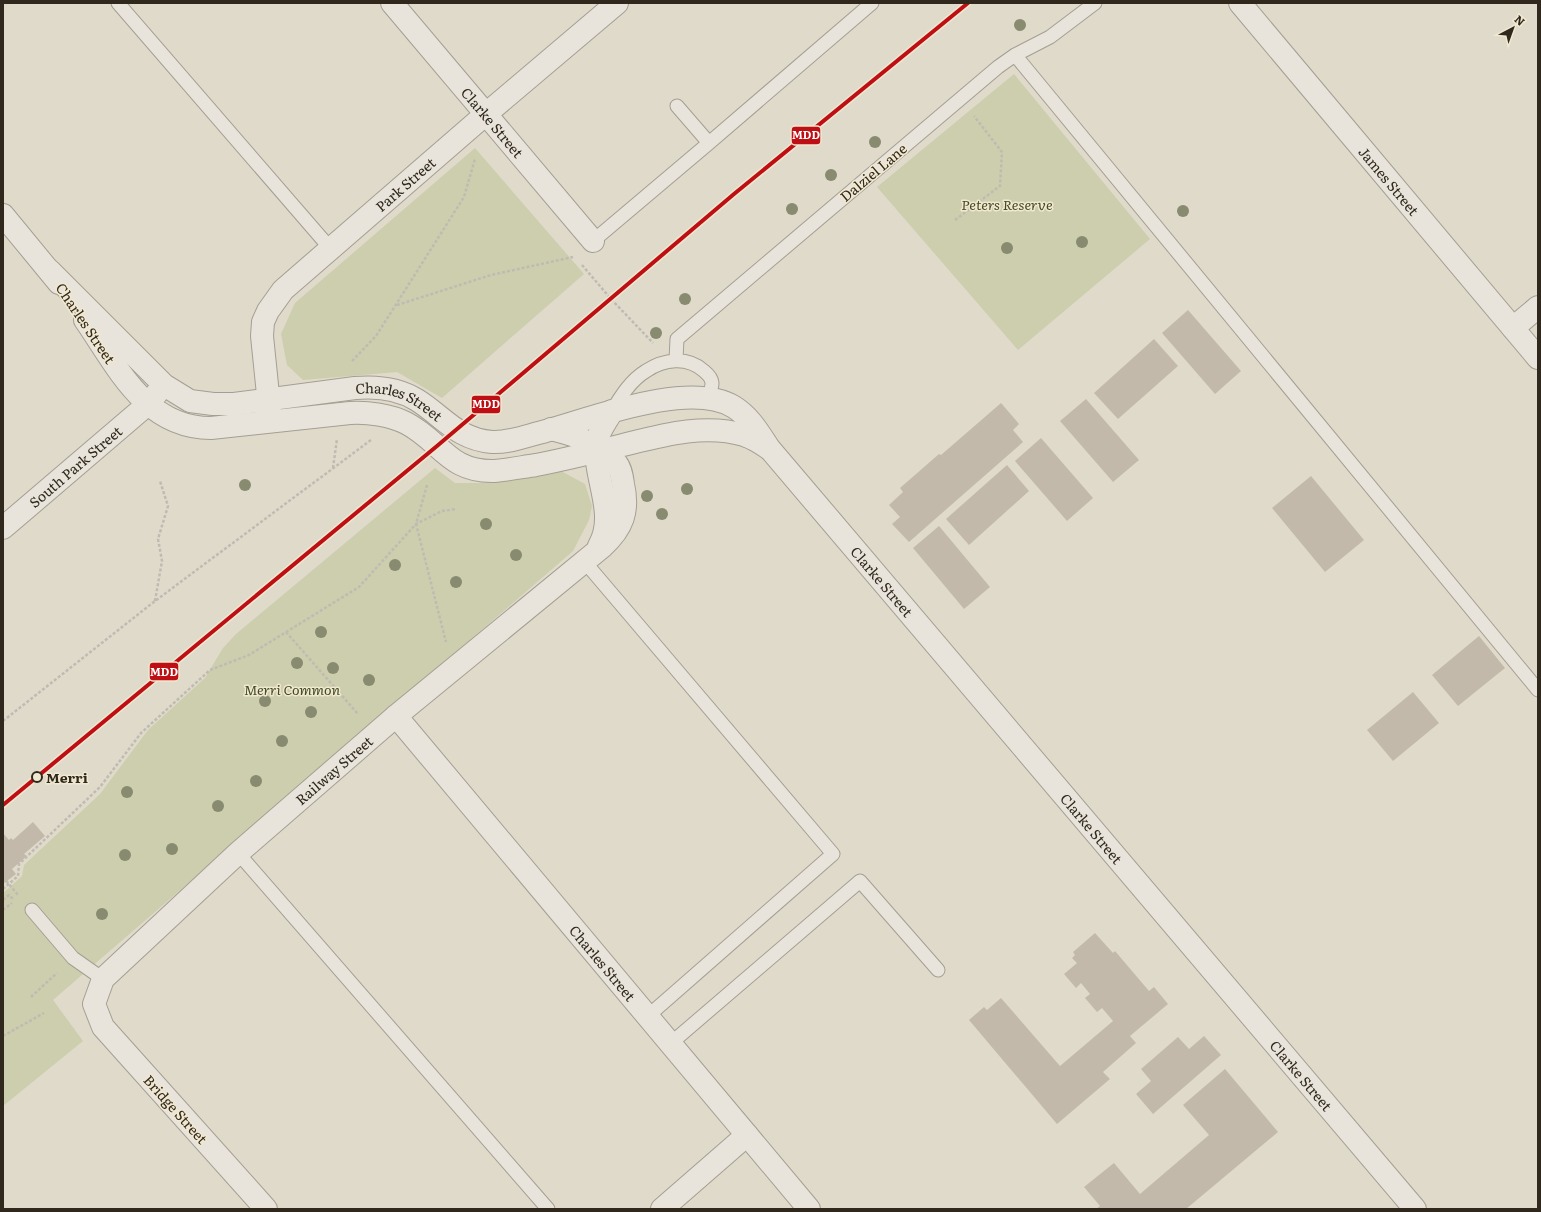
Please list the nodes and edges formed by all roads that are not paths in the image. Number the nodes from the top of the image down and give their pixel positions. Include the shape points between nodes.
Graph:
1 (118, 3) edge
2 (392, 3) edge
3 (617, 3) edge
4 (872, 3) edge
5 (1095, 3) edge
6 (1240, 3) edge
7 (1015, 55) junction
8 (676, 106) dead end
9 (486, 114) junction
10 (709, 144) junction
11 (3, 215) edge
12 (593, 242) joint
13 (330, 248) junction
14 (50, 271) junction
15 (1538, 307) edge
16 (1513, 328) junction
17 (1538, 358) edge
18 (673, 361) junction
19 (164, 385) junction
20 (708, 398) junction
21 (148, 404) junction
22 (270, 410) junction
23 (612, 411) junction
24 (551, 429) junction
25 (681, 432) junction
26 (769, 448) junction
27 (596, 452) junction
28 (3, 528) edge
29 (589, 557) junction
30 (1538, 690) edge
31 (396, 716) junction
32 (238, 853) junction
33 (32, 910) dead end
34 (938, 970) dead end
35 (103, 979) junction
36 (94, 1004) joint
37 (647, 1017) junction
38 (670, 1044) junction
39 (747, 1135) junction
40 (266, 1209) edge
41 (548, 1209) edge
42 (662, 1209) edge
43 (809, 1209) edge
44 (1415, 1209) edge

1 - 13 lane
2 - 9 street, Clarke Street
3 - 9 street, Park Street
4 - 10 lane
5 - 7 lane, Dalziel Lane via 1050,37
6 - 16 street, James Street
7 - 18 lane, Dalziel Lane via 960,98 677,339
7 - 30 lane
8 - 10 lane
9 - 12 street, Clarke Street
9 - 13 street, Park Street
10 - 12 lane
11 - 14 street, Charles Street
13 - 22 street, Park Street via 283,290 263,322 262,336
14 - 19 street, Charles Street
14 - 21 street, Charles Street via 125,380
15 - 16 street
16 - 17 street, James Street
18 - 20 lane via 693,363 711,377 712,385
18 - 23 lane via 659,364 640,375
19 - 21 street, South Park Street
19 - 22 street, Charles Street via 190,401
20 - 23 street, Clarke Street via 685,397
20 - 25 street via 697,418
20 - 26 street, Clarke Street via 739,411
21 - 22 street, Charles Street via 163,416 190,427 211,428
21 - 28 street, South Park Street
22 - 24 street, Charles Street via 334,392 376,387 398,392 418,401 455,430 481,440 504,441
22 - 27 street, Charles Street via 338,415 359,412 406,422 456,462 480,470 522,467
23 - 24 street, Charles Street
23 - 27 street via 601,431
24 - 27 street, Railway Street via 579,437
25 - 26 street, Clarke Street via 710,431 737,434
25 - 27 street, Clarke Street
26 - 44 street, Clarke Street
27 - 29 street, Railway Street via 618,465 626,499 619,528 610,540
29 - 31 street, Railway Street
29 - 37 lane via 833,854
31 - 32 street, Railway Street
31 - 37 street, Charles Street
32 - 35 street, Railway Street
32 - 41 lane
33 - 35 lane via 72,958
34 - 38 lane via 860,881
35 - 36 street, Railway Street
36 - 40 street, Bridge Street via 103,1027
37 - 38 street, Charles Street
38 - 39 street, Charles Street
39 - 42 street
39 - 43 street, Charles Street

